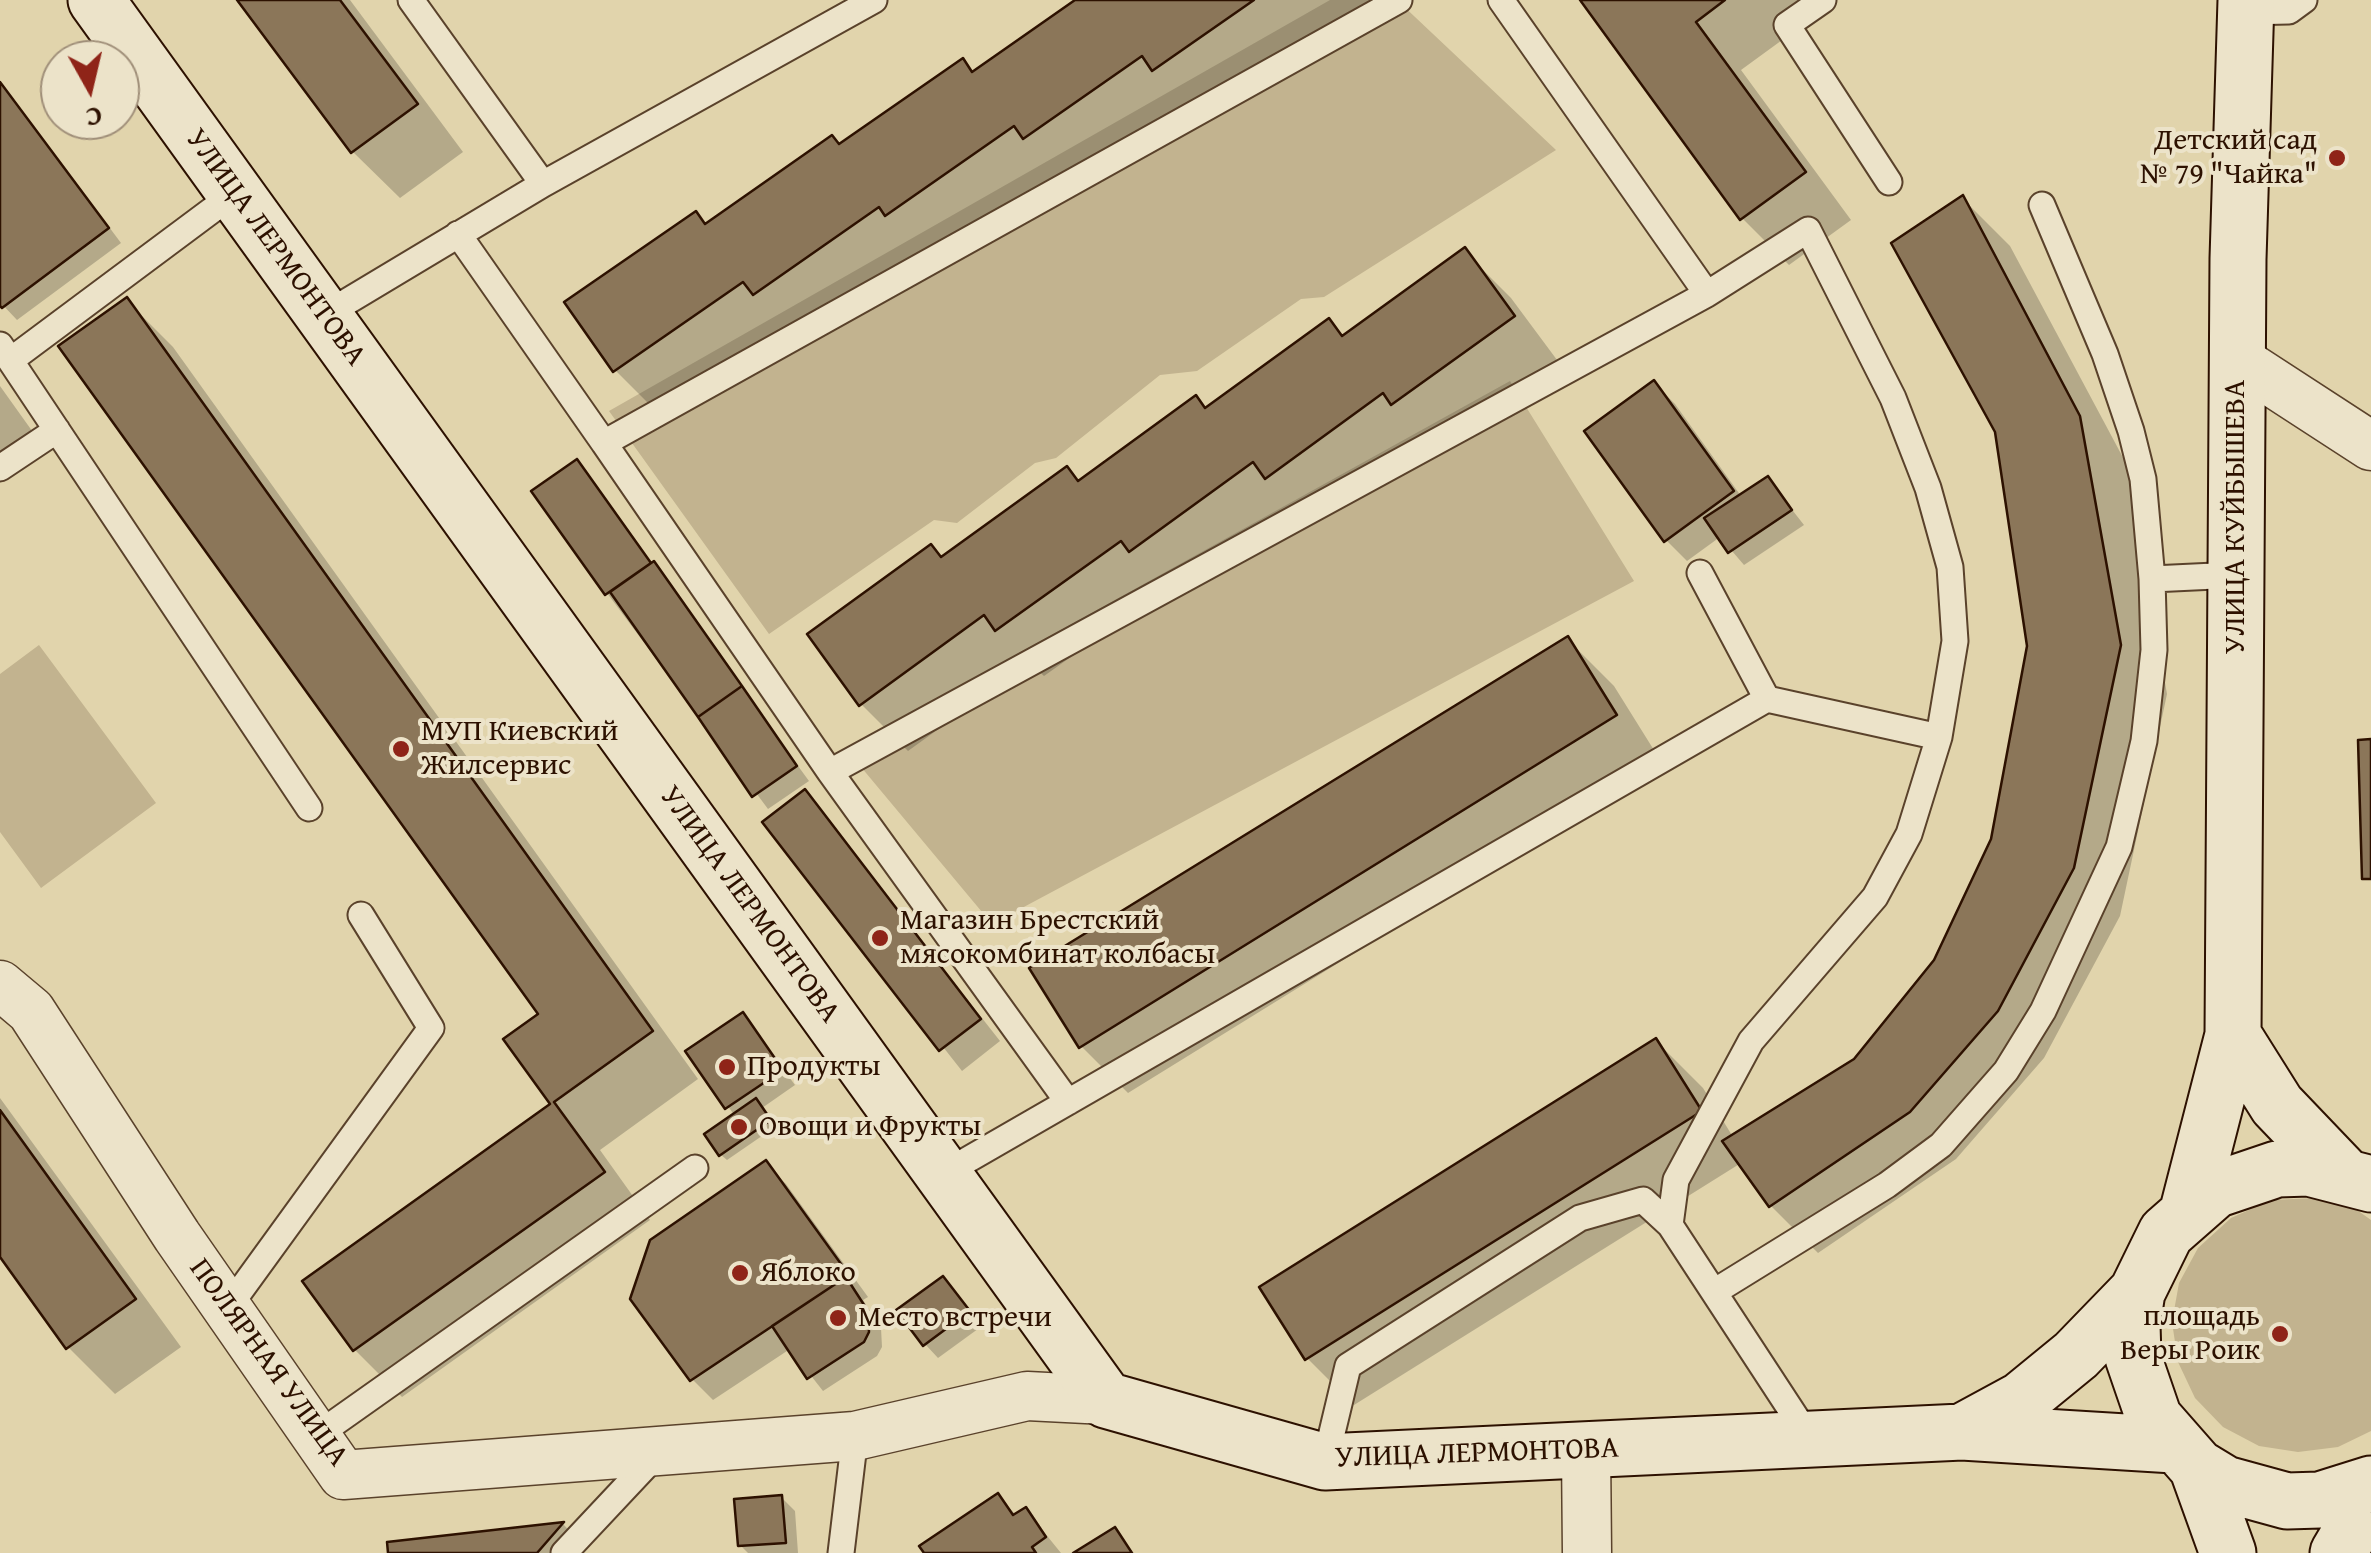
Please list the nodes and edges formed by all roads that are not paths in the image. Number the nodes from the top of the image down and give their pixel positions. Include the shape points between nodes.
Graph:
1 (96, 0) edge
2 (411, 0) edge
3 (874, 0) edge
4 (1399, 0) edge
5 (1500, 0) edge
6 (1823, 0) edge
7 (2304, 0) edge
8 (2246, 6) edge
9 (1889, 182) dead end
10 (543, 184) junction
11 (235, 193) junction
12 (2042, 205) dead end
13 (458, 234) junction
14 (1707, 294) junction
15 (323, 316) junction
16 (5, 353) edge
17 (2238, 359) junction
18 (58, 430) junction
19 (604, 443) junction
20 (2371, 446) edge
21 (0, 468) edge
22 (1700, 573) dead end
23 (2236, 575) junction
24 (2152, 579) junction
25 (1767, 700) junction
26 (1939, 737) junction
27 (830, 772) junction
28 (309, 808) dead end
29 (362, 915) dead end
30 (0, 985) edge
31 (2233, 1035) junction
32 (1068, 1102) junction
33 (695, 1168) dead end
34 (942, 1174) junction
35 (2356, 1178) edge
36 (2188, 1210) junction
37 (1670, 1225) junction
38 (1714, 1292) junction
39 (2137, 1292) junction
40 (227, 1308) junction
41 (1106, 1400) junction
42 (1962, 1432) junction
43 (316, 1436) junction
44 (855, 1436) junction
45 (1810, 1439) junction
46 (1586, 1450) junction
47 (659, 1451) junction
48 (2186, 1456) junction
49 (1325, 1462) junction
50 (2371, 1484) edge
51 (2371, 1497) edge
52 (564, 1553) edge
53 (841, 1553) edge
54 (1587, 1553) edge
55 (2228, 1553) edge
56 (2338, 1553) edge

1 - 11 main road, УЛИЦА ЛЕРМОНТОВА
2 - 10 lane
3 - 10 lane
4 - 19 lane
5 - 14 lane
6 - 9 lane via 1787,24
7 - 8 lane via 2290,11
8 - 17 main road, УЛИЦА КУЙБЫШЕВА
10 - 13 lane
11 - 15 main road, УЛИЦА ЛЕРМОНТОВА
11 - 16 lane
12 - 24 lane via 2131,431 2143,479
13 - 15 lane
13 - 19 lane
14 - 26 lane via 1808,230 1893,398 1950,567 1955,640
14 - 27 lane
15 - 34 main road, УЛИЦА ЛЕРМОНТОВА
16 - 18 lane
17 - 20 street
17 - 23 main road, УЛИЦА КУЙБЫШЕВА
18 - 21 lane
18 - 28 lane
19 - 27 lane
22 - 25 lane
23 - 24 lane
23 - 31 main road, УЛИЦА КУЙБЫШЕВА
24 - 38 lane via 2154,650 2144,741 2120,847 2034,1026 2006,1071 1942,1145
25 - 26 lane
25 - 32 lane
26 - 37 lane via 1909,834 1875,897 1751,1041 1676,1180
27 - 32 lane
29 - 40 lane via 431,1028
30 - 40 street, ПОЛЯРНАЯ УЛИЦА via 31,1011
31 - 35 main road via 2277,1105
31 - 36 main road, УЛИЦА КУЙБЫШЕВА
32 - 34 lane
33 - 43 lane
34 - 41 main road, УЛИЦА ЛЕРМОНТОВА
35 - 36 main road via 2277,1168 2215,1190
36 - 39 main road via 2166,1233
37 - 38 lane
37 - 49 lane via 1643,1200 1580,1218 1348,1366
38 - 45 lane
39 - 42 main road via 2035,1389
39 - 48 main road via 2137,1373 2154,1418
40 - 43 street, ПОЛЯРНАЯ УЛИЦА
41 - 44 street, ПОЛЯРНАЯ УЛИЦА via 1028,1396
41 - 49 main road, УЛИЦА ЛЕРМОНТОВА
42 - 45 main road, УЛИЦА ЛЕРМОНТОВА
42 - 48 main road, УЛИЦА ЛЕРМОНТОВА
43 - 47 street, ПОЛЯРНАЯ УЛИЦА via 342,1475
44 - 47 street, ПОЛЯРНАЯ УЛИЦА
44 - 53 lane
45 - 46 main road, УЛИЦА ЛЕРМОНТОВА
46 - 49 main road, УЛИЦА ЛЕРМОНТОВА
46 - 54 street
47 - 52 lane
48 - 50 main road via 2225,1484 2288,1501 2320,1500
48 - 55 main road
51 - 56 main road

